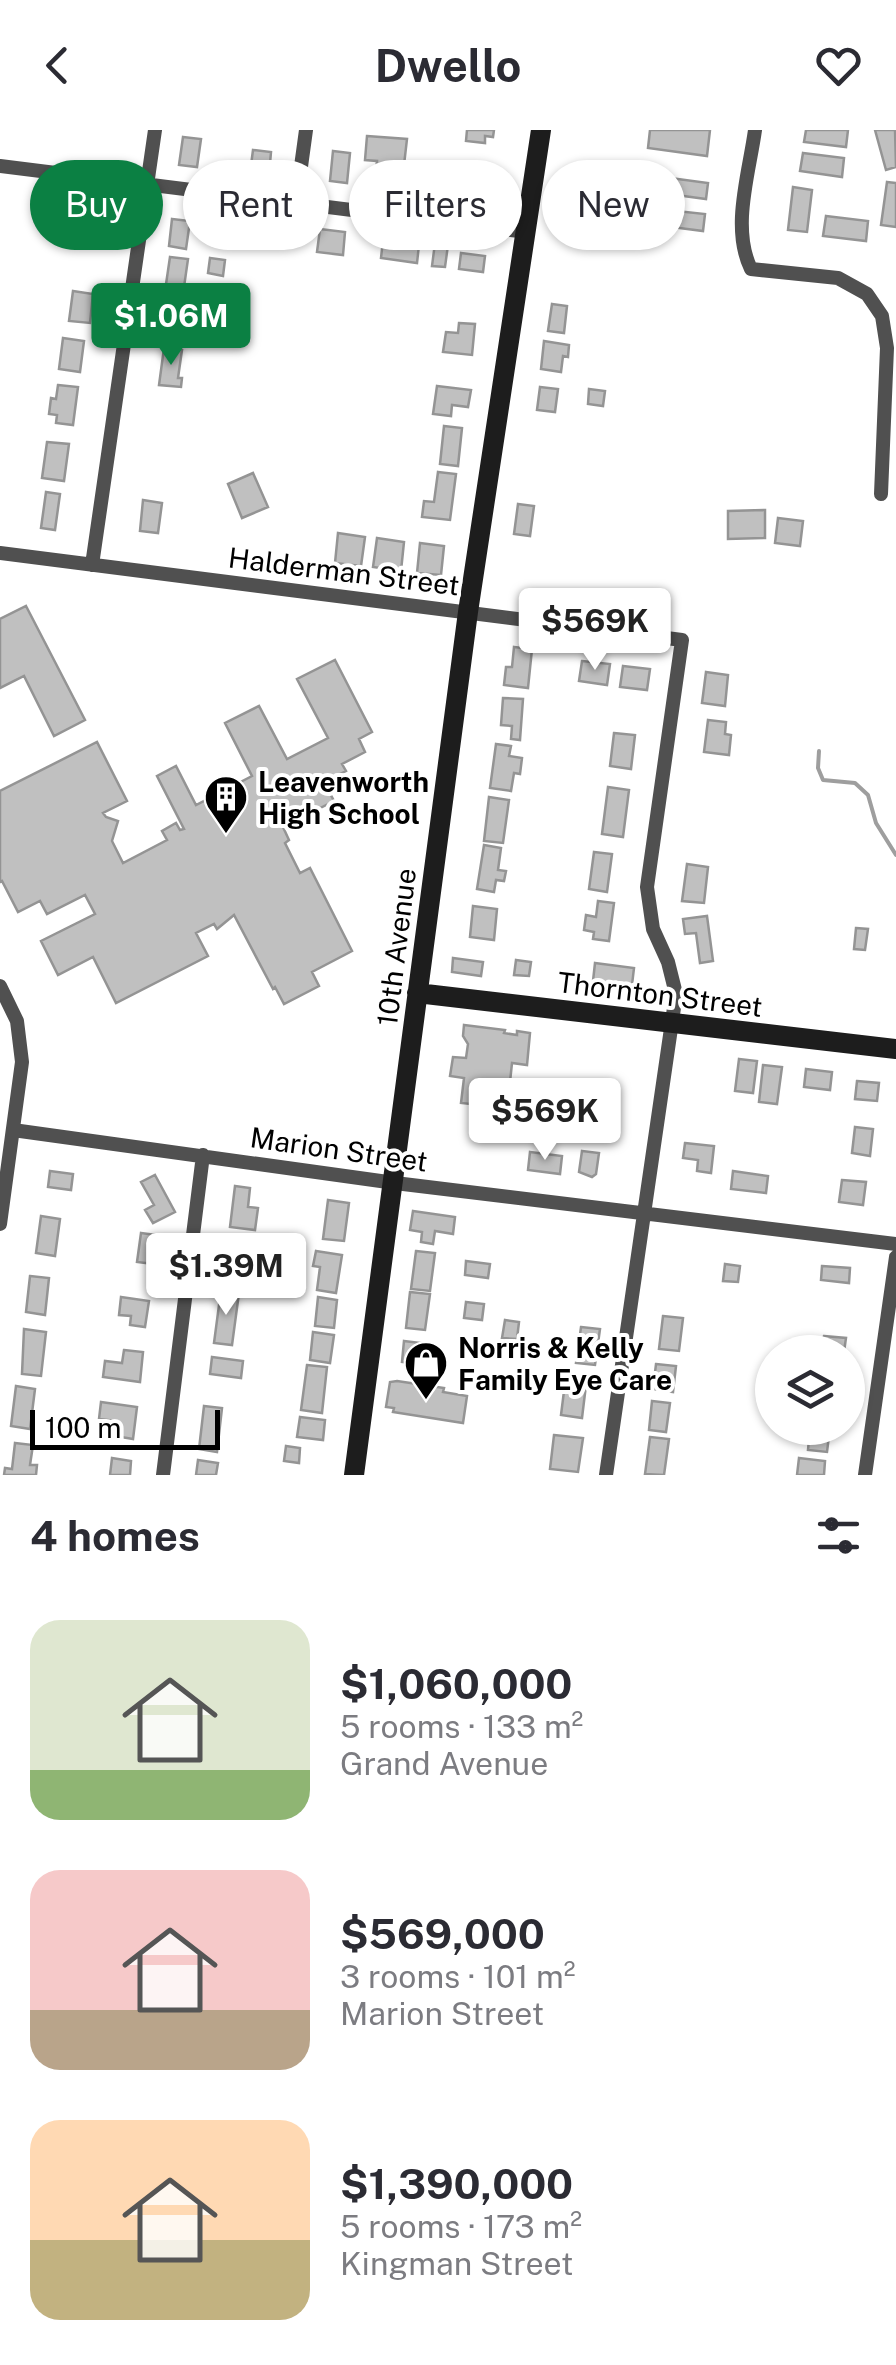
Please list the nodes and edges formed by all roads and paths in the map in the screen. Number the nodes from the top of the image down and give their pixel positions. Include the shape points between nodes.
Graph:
1 (156, 130) edge
2 (306, 130) edge
3 (541, 130) edge
4 (755, 130) edge
5 (151, 160) edge
6 (302, 160) edge
7 (0, 166) edge
8 (30, 170) edge
9 (329, 207) edge
10 (527, 232) junction
11 (138, 250) edge
12 (881, 494) dead end
13 (0, 553) edge
14 (92, 565) junction
15 (468, 612) junction
16 (0, 986) edge
17 (417, 993) junction
18 (672, 1023) junction
19 (896, 1049) edge
20 (14, 1130) junction
21 (203, 1155) junction
22 (395, 1183) junction
23 (644, 1213) junction
24 (0, 1224) edge
25 (896, 1244) edge
26 (896, 1257) edge
27 (163, 1475) edge
28 (354, 1475) edge
29 (606, 1475) edge
30 (865, 1475) edge

1 - 5 street
2 - 6 street
3 - 10 street, 10th Avenue
4 - 12 street via 741,231 752,269 838,278 868,294 882,316 888,348
7 - 8 street
9 - 10 street
10 - 15 street, 10th Avenue
11 - 14 street
13 - 14 street, Halderman Street
14 - 15 street, Halderman Street
15 - 17 street, 10th Avenue
15 - 18 street, Halderman Street via 682,640 647,887 676,994
16 - 20 street via 21,1040
17 - 18 street, Thornton Street
17 - 22 street, 10th Avenue
18 - 19 street, Thornton Street
18 - 23 street
20 - 21 street, Marion Street
20 - 24 street
21 - 22 street, Marion Street
21 - 27 street
22 - 23 street, Marion Street
22 - 28 street, 10th Avenue
23 - 25 street, Marion Street
23 - 29 street
26 - 30 street

